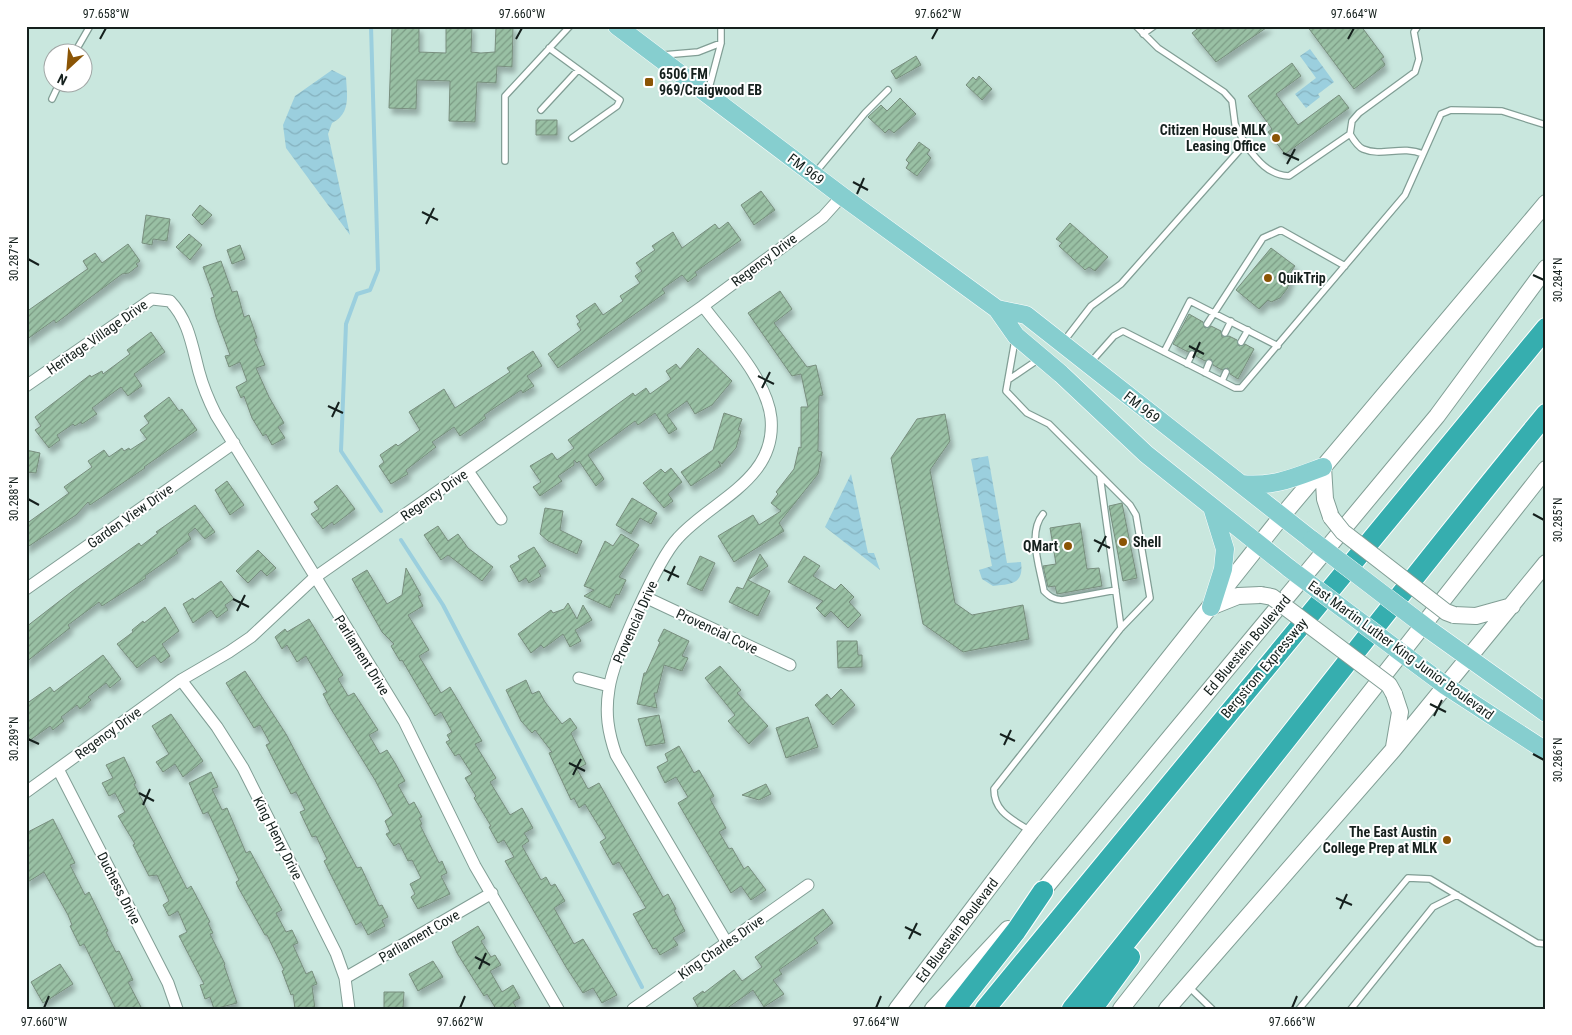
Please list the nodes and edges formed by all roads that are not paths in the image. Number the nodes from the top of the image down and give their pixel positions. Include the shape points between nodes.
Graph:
1 (90, 26) edge
2 (570, 26) edge
3 (617, 26) edge
4 (721, 26) edge
5 (1136, 26) edge
6 (1154, 26) edge
7 (1418, 26) edge
8 (1144, 34) junction
9 (80, 42) edge
10 (721, 44) junction
11 (549, 48) junction
12 (655, 55) junction
13 (578, 70) junction
14 (888, 90) dead end
15 (55, 92) edge
16 (707, 94) junction
17 (52, 99) dead end
18 (541, 110) dead end
19 (1546, 125) edge
20 (1350, 134) junction
21 (572, 138) dead end
22 (1245, 144) junction
23 (1423, 154) junction
24 (505, 161) dead end
25 (814, 175) junction
26 (842, 196) junction
27 (1546, 204) edge
28 (1345, 266) junction
29 (1546, 268) edge
30 (170, 300) joint
31 (703, 306) junction
32 (997, 309) junction
33 (1213, 313) junction
34 (1231, 321) junction
35 (1208, 324) dead end
36 (1546, 328) edge
37 (1248, 330) junction
38 (1225, 334) dead end
39 (1016, 336) junction
40 (1241, 342) dead end
41 (1062, 343) junction
42 (1278, 346) junction
43 (1164, 352) junction
44 (1192, 354) dead end
45 (1041, 357) junction
46 (1209, 363) dead end
47 (1089, 364) junction
48 (1187, 364) junction
49 (1226, 372) dead end
50 (1204, 373) junction
51 (1008, 380) junction
52 (1222, 382) junction
53 (26, 386) edge
54 (1546, 414) edge
55 (234, 443) junction
56 (1323, 467) junction
57 (1546, 468) edge
58 (468, 471) junction
59 (1100, 476) junction
60 (1241, 484) junction
61 (1212, 508) junction
62 (1043, 514) dead end
63 (1282, 516) junction
64 (501, 519) dead end
65 (1259, 546) junction
66 (1546, 563) edge
67 (314, 578) junction
68 (26, 589) edge
69 (1116, 590) junction
70 (644, 597) junction
71 (1512, 606) junction
72 (1211, 607) junction
73 (1122, 628) junction
74 (1468, 658) junction
75 (790, 665) dead end
76 (579, 678) dead end
77 (181, 680) junction
78 (609, 686) junction
79 (1446, 686) junction
80 (1546, 713) edge
81 (1393, 750) junction
82 (1546, 751) edge
83 (58, 769) junction
84 (26, 792) edge
85 (1031, 832) junction
86 (808, 885) dead end
87 (1168, 890) junction
88 (1043, 891) junction
89 (492, 894) junction
90 (1457, 895) junction
91 (727, 943) junction
92 (1546, 944) edge
93 (345, 978) junction
94 (1188, 986) junction
95 (177, 1009) edge
96 (349, 1009) edge
97 (558, 1009) edge
98 (633, 1009) edge
99 (897, 1009) edge
100 (932, 1009) edge
101 (955, 1009) edge
102 (985, 1009) edge
103 (1072, 1009) edge
104 (1092, 1009) edge
105 (1121, 1009) edge
106 (1167, 1009) edge
107 (1212, 1009) edge
108 (1299, 1009) edge
109 (1352, 1009) edge

1 - 9 lane
2 - 11 lane
3 - 12 main road, FM 969 / FM 969
4 - 10 lane
5 - 8 lane
6 - 8 lane
7 - 20 lane via 1414,32 1419,59 1415,72 1359,113 1352,121
8 - 22 lane via 1158,48 1224,92 1232,101 1235,124
10 - 12 lane via 698,52
10 - 16 lane
11 - 13 lane
11 - 24 lane via 505,96
12 - 16 main road, FM 969 / FM 969
13 - 18 lane
13 - 21 lane via 620,100 617,106
14 - 25 lane
15 - 17 lane
16 - 25 main road, FM 969 / FM 969
19 - 23 lane via 1502,111 1444,112 1438,118
20 - 22 lane via 1289,176 1279,176 1261,165
20 - 23 lane via 1362,149 1380,152 1413,150
22 - 41 lane via 1121,284 1092,306
23 - 28 lane via 1405,195
25 - 26 main road, FM 969 / FM 969
26 - 31 street, Regency Drive via 823,216
26 - 32 main road, FM 969 / FM 969
27 - 56 main road, Ed Bluestein Boulevard
28 - 33 lane via 1281,230 1263,238
28 - 42 lane
29 - 88 main road, Ed Bluestein Boulevard via 1431,423
30 - 53 street, Heritage Village Drive via 152,299 136,308
30 - 55 street, Parliament Drive via 186,324 207,396
31 - 58 street, Regency Drive
31 - 70 street, Provencial Drive via 758,380 771,419 770,439 763,460 752,476 676,540
32 - 39 main road, FM 969 / FM 969
32 - 41 main road, FM 969 / FM 969 via 1026,315
33 - 34 lane
33 - 35 lane
33 - 43 lane via 1190,301
34 - 37 lane
34 - 38 lane
36 - 102 highway, Bergstrom Expressway
37 - 40 lane
37 - 42 lane
39 - 45 main road, FM 969 / FM 969
39 - 51 lane
41 - 47 main road, FM 969 / FM 969
42 - 52 lane via 1244,386 1238,389
43 - 47 lane via 1123,331 1114,336
43 - 48 lane
44 - 48 lane
45 - 47 main road via 1055,354 1080,368
45 - 51 lane
45 - 61 main road, FM 969 / FM 969 via 1146,454
46 - 50 lane
47 - 60 main road, FM 969 / FM 969
48 - 50 lane
49 - 52 lane
50 - 52 lane
51 - 59 lane via 1006,390 1014,401 1027,413 1049,424
54 - 87 highway
55 - 67 street, Parliament Drive
55 - 68 street, Garden View Drive
56 - 60 main road via 1279,484
56 - 63 main road, Ed Bluestein Boulevard
56 - 71 main road, bridge via 1325,499 1343,532 1446,612 1476,616
57 - 105 main road
58 - 64 street
58 - 67 street, Regency Drive
59 - 69 lane
59 - 73 lane via 1136,515 1150,598
60 - 63 main road, FM 969 / FM 969
61 - 65 main road, FM 969 / FM 969
61 - 72 main road via 1225,549 1224,569
62 - 69 lane via 1035,536 1044,591 1054,600 1062,600
63 - 65 main road, Ed Bluestein Boulevard
63 - 74 main road, FM 969, bridge
65 - 72 main road, Ed Bluestein Boulevard
65 - 79 main road, East Martin Luther King Junior Boulevard / FM 969, bridge
66 - 71 main road
67 - 77 street, Regency Drive via 251,637
67 - 89 street, Parliament Drive via 404,721
69 - 73 lane
70 - 75 street, Provencial Cove
70 - 78 street, Provencial Drive
71 - 74 main road
72 - 81 main road, bridge via 1238,596 1272,597 1390,686 1400,712
72 - 85 main road, Ed Bluestein Boulevard
73 - 85 lane via 994,789 994,800 1000,810
74 - 79 main road
74 - 80 main road, FM 969
76 - 78 street
77 - 83 street, Regency Drive
77 - 93 street, King Henry Drive via 243,768 336,953
78 - 91 street, Provencial Drive via 608,732 616,755
79 - 81 main road
79 - 82 main road, East Martin Luther King Junior Boulevard / FM 969
81 - 94 main road
83 - 84 street, Regency Drive
83 - 95 street, Duchess Drive via 168,983
85 - 99 main road, Ed Bluestein Boulevard
86 - 91 street, King Charles Drive
87 - 103 highway
87 - 104 highway via 1145,938
88 - 100 main road, Ed Bluestein Boulevard
88 - 101 highway
89 - 93 street, Parliament Cove
89 - 97 street, Parliament Drive
90 - 92 lane via 1538,943
90 - 108 lane via 1430,879 1408,878
90 - 109 lane via 1433,907
91 - 98 street, King Charles Drive
93 - 96 street, King Henry Drive
94 - 106 main road
94 - 107 lane

